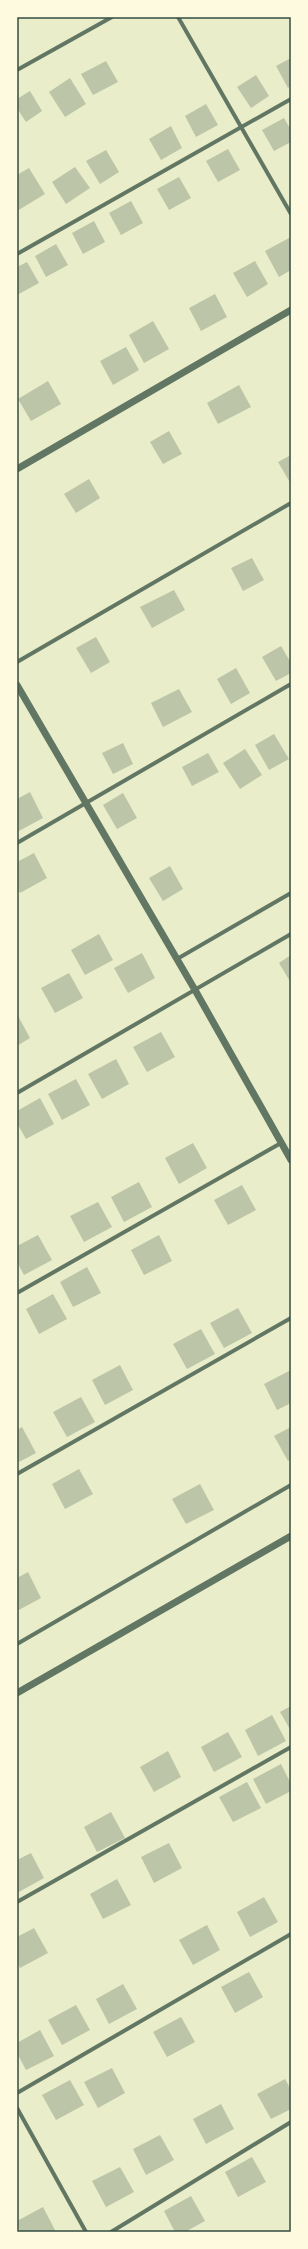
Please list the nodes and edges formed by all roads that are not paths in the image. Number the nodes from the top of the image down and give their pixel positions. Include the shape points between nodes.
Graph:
1 (112, 17) edge
2 (178, 17) edge
3 (17, 70) edge
4 (291, 99) edge
5 (242, 128) junction
6 (291, 214) edge
7 (17, 254) edge
8 (291, 310) edge
9 (17, 469) edge
10 (291, 503) edge
11 (17, 662) edge
12 (291, 684) edge
13 (17, 685) edge
14 (85, 803) junction
15 (17, 843) edge
16 (291, 893) edge
17 (291, 934) edge
18 (177, 959) junction
19 (195, 990) junction
20 (17, 1093) edge
21 (281, 1143) junction
22 (291, 1160) edge
23 (17, 1293) edge
24 (291, 1318) edge
25 (17, 1474) edge
26 (291, 1484) edge
27 (291, 1536) edge
28 (17, 1644) edge
29 (17, 1692) edge
30 (291, 1747) edge
31 (17, 1902) edge
32 (291, 1934) edge
33 (17, 2093) edge
34 (17, 2108) edge
35 (291, 2122) edge
36 (86, 2232) edge
37 (111, 2232) edge

1 - 3 street
2 - 5 street
4 - 5 street
5 - 6 street
5 - 7 street
8 - 9 street
10 - 11 street
12 - 14 street
13 - 14 street
14 - 15 street
14 - 18 street
16 - 18 street
17 - 19 street
18 - 19 street
19 - 20 street
19 - 21 street
21 - 22 street
21 - 23 street
24 - 25 street
26 - 28 street
27 - 29 street
30 - 31 street
32 - 33 street
34 - 36 street
35 - 37 street

